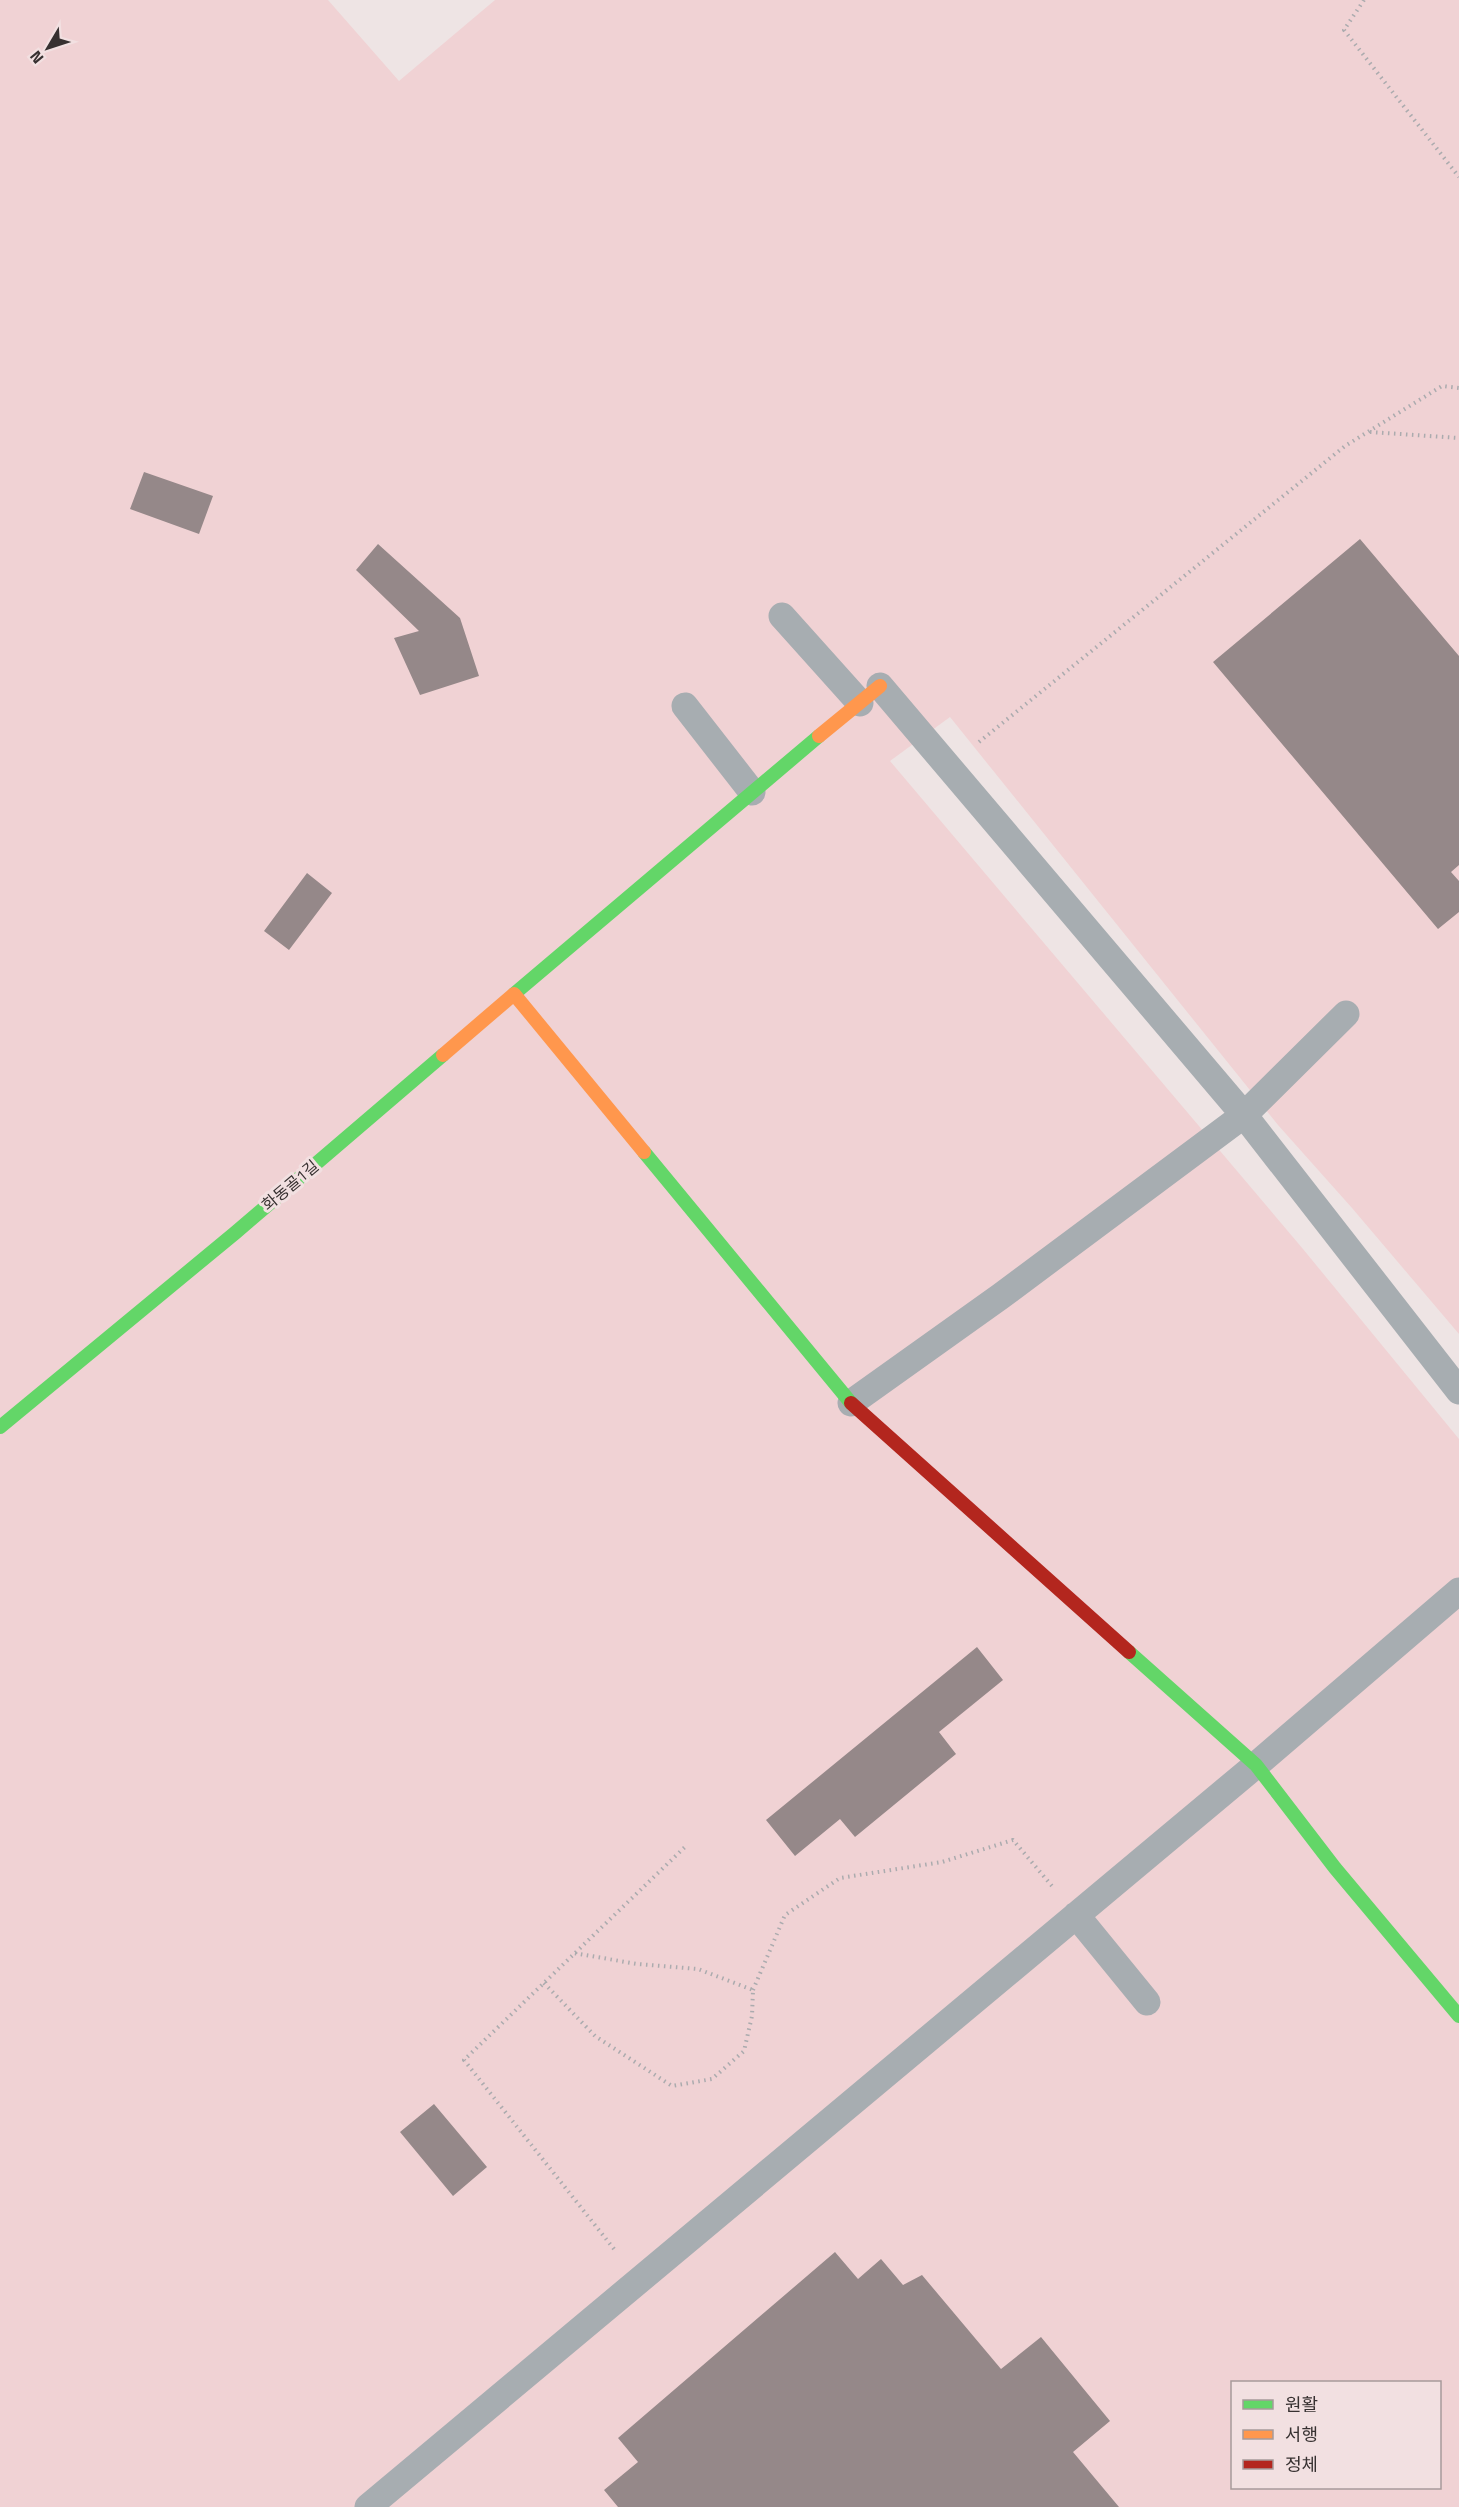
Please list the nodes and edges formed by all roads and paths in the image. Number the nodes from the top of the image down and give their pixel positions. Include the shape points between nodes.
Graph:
1 (1364, 0) edge
2 (1459, 177) edge
3 (1459, 388) edge
4 (1368, 432) junction
5 (1459, 438) edge
6 (782, 616) dead end
7 (880, 687) joint
8 (860, 703) junction
9 (685, 706) dead end
10 (948, 766) junction
11 (752, 792) junction
12 (514, 994) junction
13 (1346, 1014) dead end
14 (1244, 1115) junction
15 (1459, 1391) edge
16 (851, 1403) junction
17 (0, 1427) edge
18 (1459, 1591) edge
19 (1256, 1766) junction
20 (687, 1845) dead end
21 (1076, 1915) junction
22 (574, 1953) junction
23 (544, 1983) junction
24 (753, 1990) junction
25 (1147, 2002) dead end
26 (1459, 2016) edge
27 (638, 2280) junction
28 (368, 2507) edge

1 - 2 path via 1344,30
3 - 4 path via 1442,386
4 - 5 path
4 - 10 path via 1336,453
6 - 8 lane
7 - 8 street, 화동골1길
7 - 10 lane
8 - 11 street, 화동골1길
9 - 11 lane
10 - 14 lane
11 - 12 street, 화동골1길
12 - 16 street
12 - 17 street, 화동골1길 via 235,1233
13 - 14 lane
14 - 15 lane
14 - 16 lane
16 - 19 street
18 - 19 lane
19 - 21 lane
19 - 26 street
20 - 22 path
21 - 24 path via 1014,1840 942,1862 840,1878 785,1915
21 - 25 lane
21 - 27 lane
22 - 23 path
22 - 24 path via 698,1969
23 - 24 path via 595,2036 672,2086 711,2079 744,2051
23 - 27 path via 464,2060
27 - 28 lane

